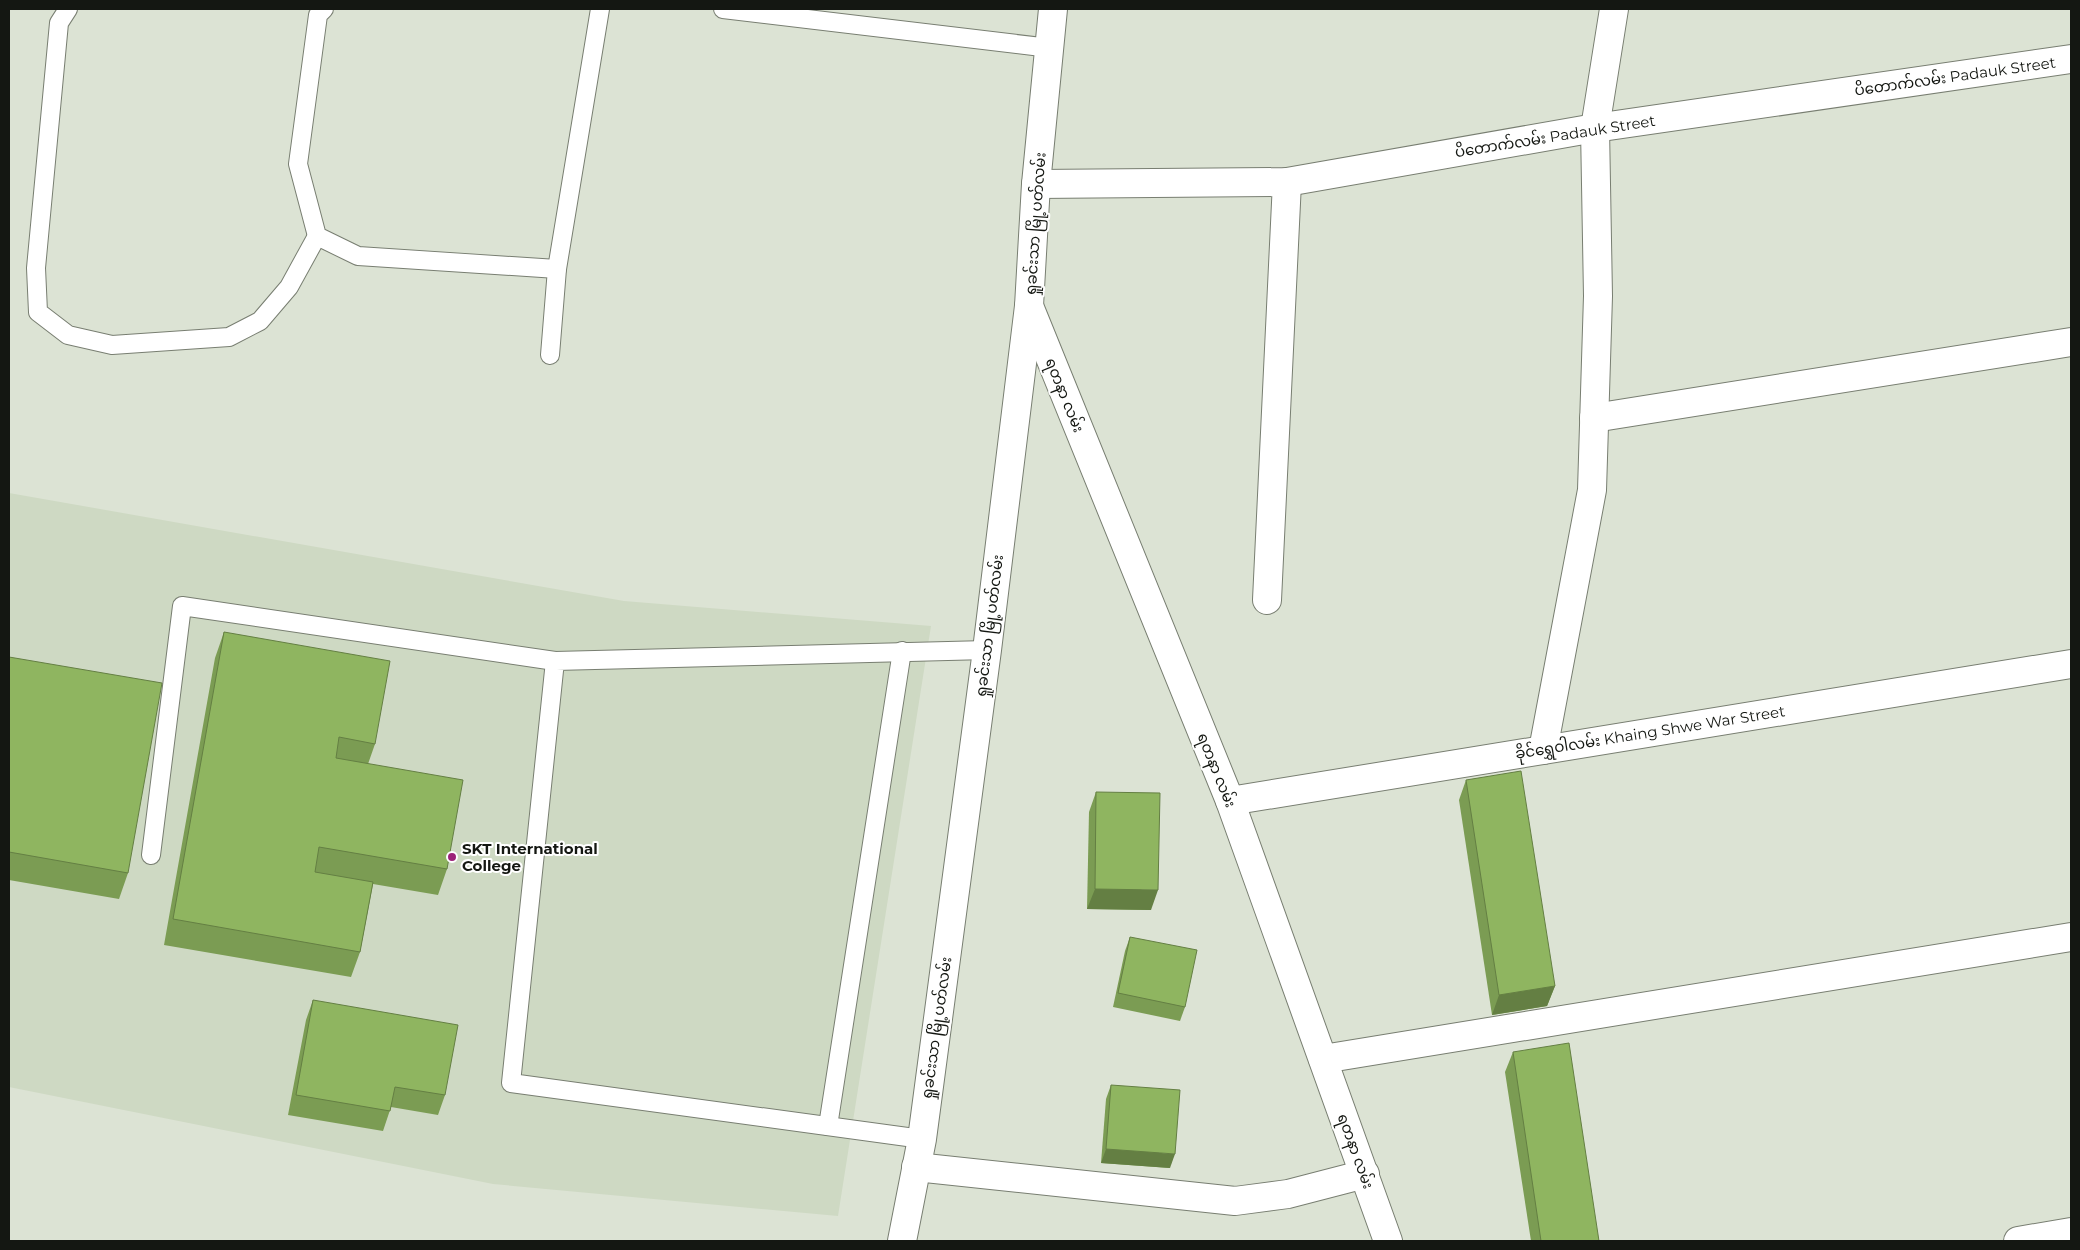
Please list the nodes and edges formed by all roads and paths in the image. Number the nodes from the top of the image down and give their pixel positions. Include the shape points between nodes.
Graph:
1 (68, 9) edge
2 (324, 9) edge
3 (600, 9) edge
4 (723, 9) edge
5 (1053, 9) edge
6 (1614, 9) edge
7 (1050, 48) junction
8 (2071, 59) edge
9 (1595, 128) junction
10 (1287, 182) junction
11 (1036, 184) junction
12 (316, 236) junction
13 (557, 269) junction
14 (1029, 306) junction
15 (2071, 342) edge
16 (550, 355) dead end
17 (1594, 418) junction
18 (1267, 600) dead end
19 (987, 650) junction
20 (902, 652) junction
21 (555, 661) junction
22 (2071, 664) edge
23 (1543, 750) junction
24 (1230, 801) junction
25 (152, 855) dead end
26 (2071, 937) edge
27 (1323, 1059) junction
28 (828, 1126) junction
29 (922, 1139) junction
30 (916, 1167) junction
31 (1364, 1174) junction
32 (2071, 1232) edge
33 (902, 1241) edge
34 (1388, 1241) edge
35 (2018, 1241) edge

1 - 12 lane via 59,23 36,268 38,312 68,335 112,346 229,338 260,321 289,287
2 - 12 lane via 318,15 298,164
3 - 13 lane
4 - 7 lane
5 - 7 street, ရှုခင်းသာ မြို့ပတ်လမ်း
6 - 9 street
7 - 11 street, ရှုခင်းသာ မြို့ပတ်လမ်း
8 - 9 street, ပိတောက်လမ်း Padauk Street
9 - 10 street, ပိတောက်လမ်း Padauk Street
9 - 17 street via 1598,296
10 - 11 street, ပိတောက်လမ်း Padauk Street
10 - 18 street
11 - 14 street, ရှုခင်းသာ မြို့ပတ်လမ်း
12 - 13 lane via 358,256
13 - 16 lane
14 - 19 street, ရှုခင်းသာ မြို့ပတ်လမ်း
14 - 24 street, ရတနာ လမ်း
15 - 17 street
17 - 23 street via 1592,490
19 - 20 lane
19 - 29 street, ရှုခင်းသာ မြို့ပတ်လမ်း
20 - 21 lane
20 - 28 lane
21 - 25 lane via 182,606
21 - 28 lane via 511,1083
22 - 23 street, ခိုင်ရွှေဝါလမ်း Khaing Shwe War Street
23 - 24 street, ခိုင်ရွှေဝါလမ်း Khaing Shwe War Street
24 - 27 street, ရတနာ လမ်း
26 - 27 street
27 - 31 street, ရတနာ လမ်း
28 - 29 lane
29 - 30 street, ရှုခင်းသာ မြို့ပတ်လမ်း
30 - 31 street via 1236,1201 1288,1194
30 - 33 street, ရှုခင်းသာ မြို့ပတ်လမ်း
31 - 34 street, ရတနာ လမ်း
32 - 35 street

